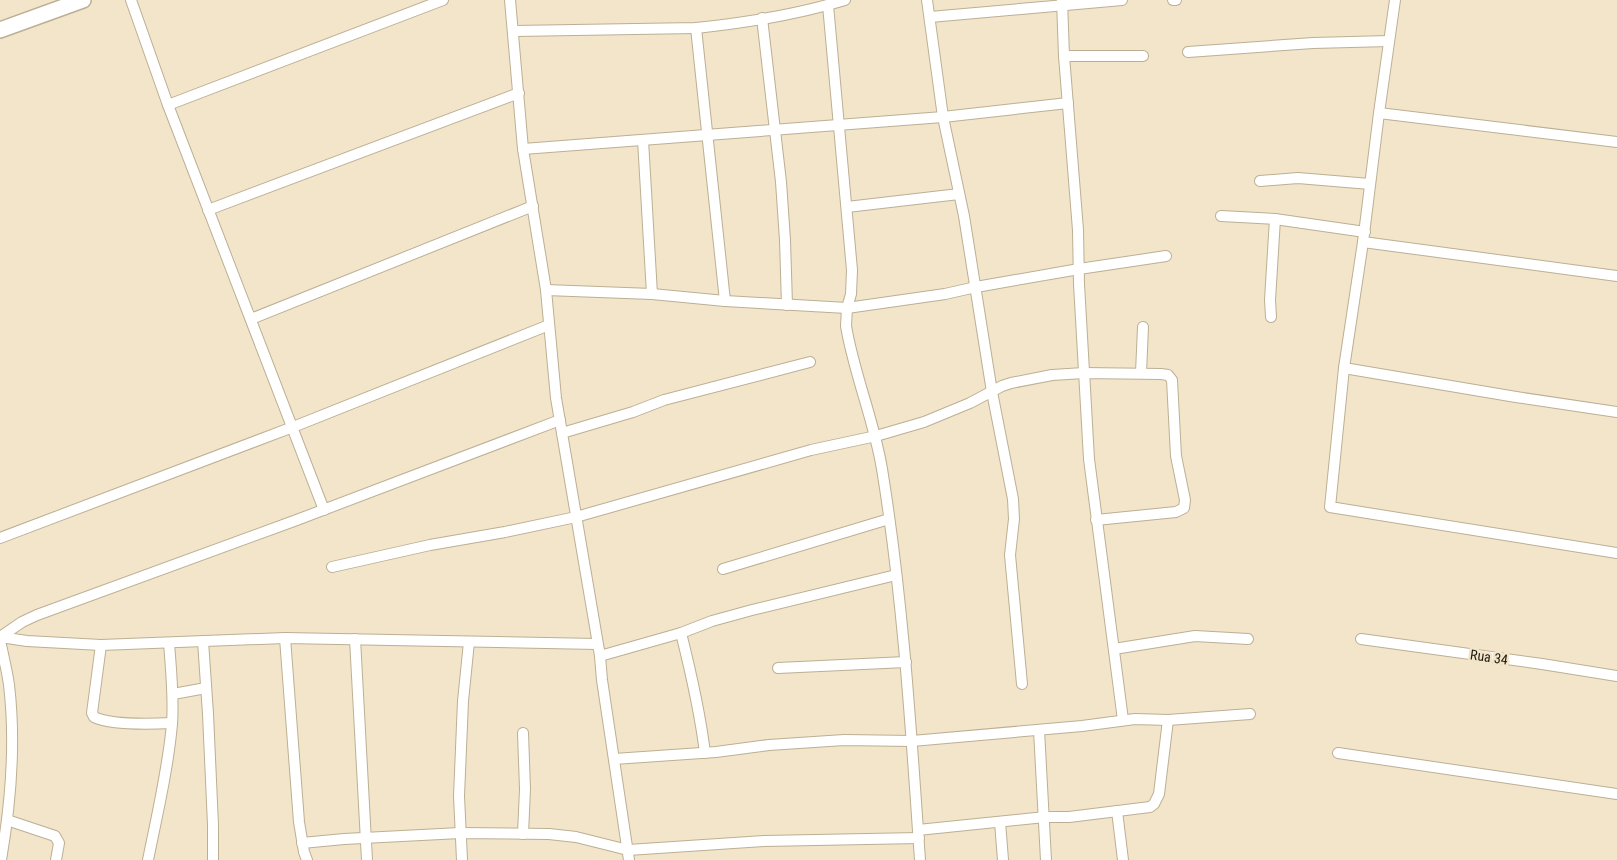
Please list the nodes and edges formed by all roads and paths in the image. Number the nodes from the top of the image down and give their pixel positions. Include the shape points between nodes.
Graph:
1 (131, 0) edge
2 (443, 0) edge
3 (510, 0) edge
4 (845, 0) edge
5 (927, 0) edge
6 (1122, 0) edge
7 (1395, 0) edge
8 (75, 1) edge
9 (1062, 2) edge
10 (828, 5) junction
11 (930, 17) junction
12 (762, 18) junction
13 (696, 28) junction
14 (0, 30) edge
15 (514, 31) junction
16 (1389, 41) junction
17 (1188, 52) dead end
18 (1064, 56) junction
19 (1143, 56) dead end
20 (519, 93) junction
21 (1068, 103) junction
22 (168, 105) junction
23 (1379, 112) junction
24 (943, 117) junction
25 (840, 125) junction
26 (775, 130) junction
27 (708, 135) junction
28 (643, 140) junction
29 (1617, 142) edge
30 (524, 149) junction
31 (1260, 182) dead end
32 (1370, 184) junction
33 (959, 194) junction
34 (532, 206) junction
35 (847, 207) junction
36 (208, 210) junction
37 (1221, 216) dead end
38 (1275, 219) junction
39 (1364, 237) junction
40 (1166, 256) dead end
41 (1078, 268) junction
42 (1617, 276) edge
43 (976, 287) junction
44 (546, 290) junction
45 (652, 294) junction
46 (725, 301) junction
47 (787, 304) junction
48 (847, 308) junction
49 (1271, 317) dead end
50 (251, 319) junction
51 (549, 325) junction
52 (1143, 327) dead end
53 (810, 362) dead end
54 (1344, 368) junction
55 (1084, 373) junction
56 (1142, 373) junction
57 (992, 392) junction
58 (1617, 412) edge
59 (560, 420) junction
60 (293, 427) junction
61 (562, 433) junction
62 (876, 436) junction
63 (324, 510) junction
64 (576, 516) junction
65 (888, 519) junction
66 (1096, 520) junction
67 (0, 538) edge
68 (1617, 554) edge
69 (332, 567) dead end
70 (723, 569) dead end
71 (896, 575) junction
72 (681, 633) junction
73 (0, 638) edge
74 (285, 638) junction
75 (355, 639) junction
76 (1248, 639) dead end
77 (1360, 639) dead end
78 (203, 641) junction
79 (469, 642) junction
80 (169, 643) junction
81 (597, 644) junction
82 (101, 645) junction
83 (1114, 649) junction
84 (600, 656) junction
85 (906, 662) junction
86 (778, 668) dead end
87 (1617, 676) edge
88 (1022, 684) dead end
89 (206, 688) junction
90 (173, 694) junction
91 (1250, 714) dead end
92 (1123, 720) junction
93 (1168, 720) junction
94 (172, 723) junction
95 (1039, 730) junction
96 (523, 732) dead end
97 (912, 741) junction
98 (1338, 752) dead end
99 (705, 753) junction
100 (614, 759) junction
101 (1617, 794) edge
102 (1117, 811) junction
103 (1045, 818) junction
104 (7, 820) junction
105 (1000, 822) junction
106 (460, 833) junction
107 (523, 834) junction
108 (919, 834) junction
109 (365, 838) junction
110 (302, 843) junction
111 (628, 855) edge
112 (1, 860) edge
113 (56, 860) edge
114 (148, 860) edge
115 (213, 860) edge
116 (307, 860) edge
117 (367, 860) edge
118 (462, 860) edge
119 (920, 860) edge
120 (1003, 860) edge
121 (1046, 860) edge
122 (1123, 860) edge

1 - 22 street
2 - 22 street
3 - 15 street
4 - 10 street
5 - 11 street
6 - 9 street
7 - 16 street
8 - 14 main road
9 - 11 street
9 - 18 street
10 - 12 street
10 - 25 street
11 - 24 street
12 - 13 street
12 - 26 street
13 - 15 street
13 - 27 street
15 - 20 street
16 - 17 street
16 - 23 street
18 - 19 street
18 - 21 street
20 - 30 street
20 - 36 street
21 - 24 street
21 - 41 street
22 - 36 street
23 - 29 street
23 - 32 street
24 - 25 street
24 - 33 street
25 - 26 street
25 - 35 street
26 - 27 street
26 - 47 street
27 - 28 street
27 - 46 street
28 - 30 street
28 - 45 street
30 - 34 street
31 - 32 street via 1298,178
32 - 39 street
33 - 35 street
33 - 43 street
34 - 44 street
34 - 50 street
35 - 48 street via 852,283
36 - 50 street
37 - 38 street
38 - 39 street
38 - 49 street
39 - 42 street
39 - 54 street
40 - 41 street
41 - 43 street
41 - 55 street
43 - 48 street
43 - 57 street
44 - 45 street
44 - 51 street
45 - 46 street
46 - 47 street
47 - 48 street
48 - 62 street via 847,333
50 - 60 street
51 - 59 street
51 - 60 street
52 - 56 street
53 - 61 street via 664,400
54 - 58 street
54 - 68 street via 1330,508
55 - 56 street
55 - 57 street via 1011,383
55 - 66 street via 1088,459
56 - 66 street via 1172,378 1176,456 1185,505 1176,512
57 - 62 street via 924,422
57 - 88 street via 1013,499 1010,555
59 - 61 street
59 - 63 street
60 - 63 street
60 - 67 street
61 - 64 street
62 - 64 street via 811,450
62 - 65 street
63 - 73 street via 37,615
64 - 69 street
64 - 81 street
65 - 70 street
65 - 71 street
66 - 83 street
71 - 72 street via 752,610
71 - 85 street
72 - 84 street
72 - 99 street via 701,718
73 - 82 street
73 - 104 street via 9,685 12,744 11,798
74 - 75 street
74 - 78 street
74 - 110 street
75 - 79 street
75 - 109 street
76 - 83 street via 1195,636
77 - 87 street, Rua 34
78 - 80 street
78 - 89 street
79 - 81 street
79 - 106 street via 463,701
80 - 82 street
80 - 90 street
81 - 84 street
82 - 94 street via 94,717 121,722
83 - 92 street
84 - 100 street
85 - 86 street
85 - 97 street
89 - 90 street
89 - 115 street
90 - 94 street
91 - 93 street
92 - 93 street
92 - 95 street
93 - 102 street via 1157,800 1150,807
94 - 114 street
95 - 97 street
95 - 103 street
96 - 107 street
97 - 99 street via 844,740
97 - 108 street
98 - 101 street
99 - 100 street
100 - 111 street
102 - 103 street
102 - 122 street
103 - 105 street
103 - 121 street
104 - 112 street
104 - 113 street via 55,836 59,843
105 - 108 street
105 - 120 street
106 - 107 street
106 - 109 street
106 - 118 street
107 - 111 street via 576,837
108 - 111 street via 764,841
108 - 119 street
109 - 110 street
109 - 117 street
110 - 116 street

